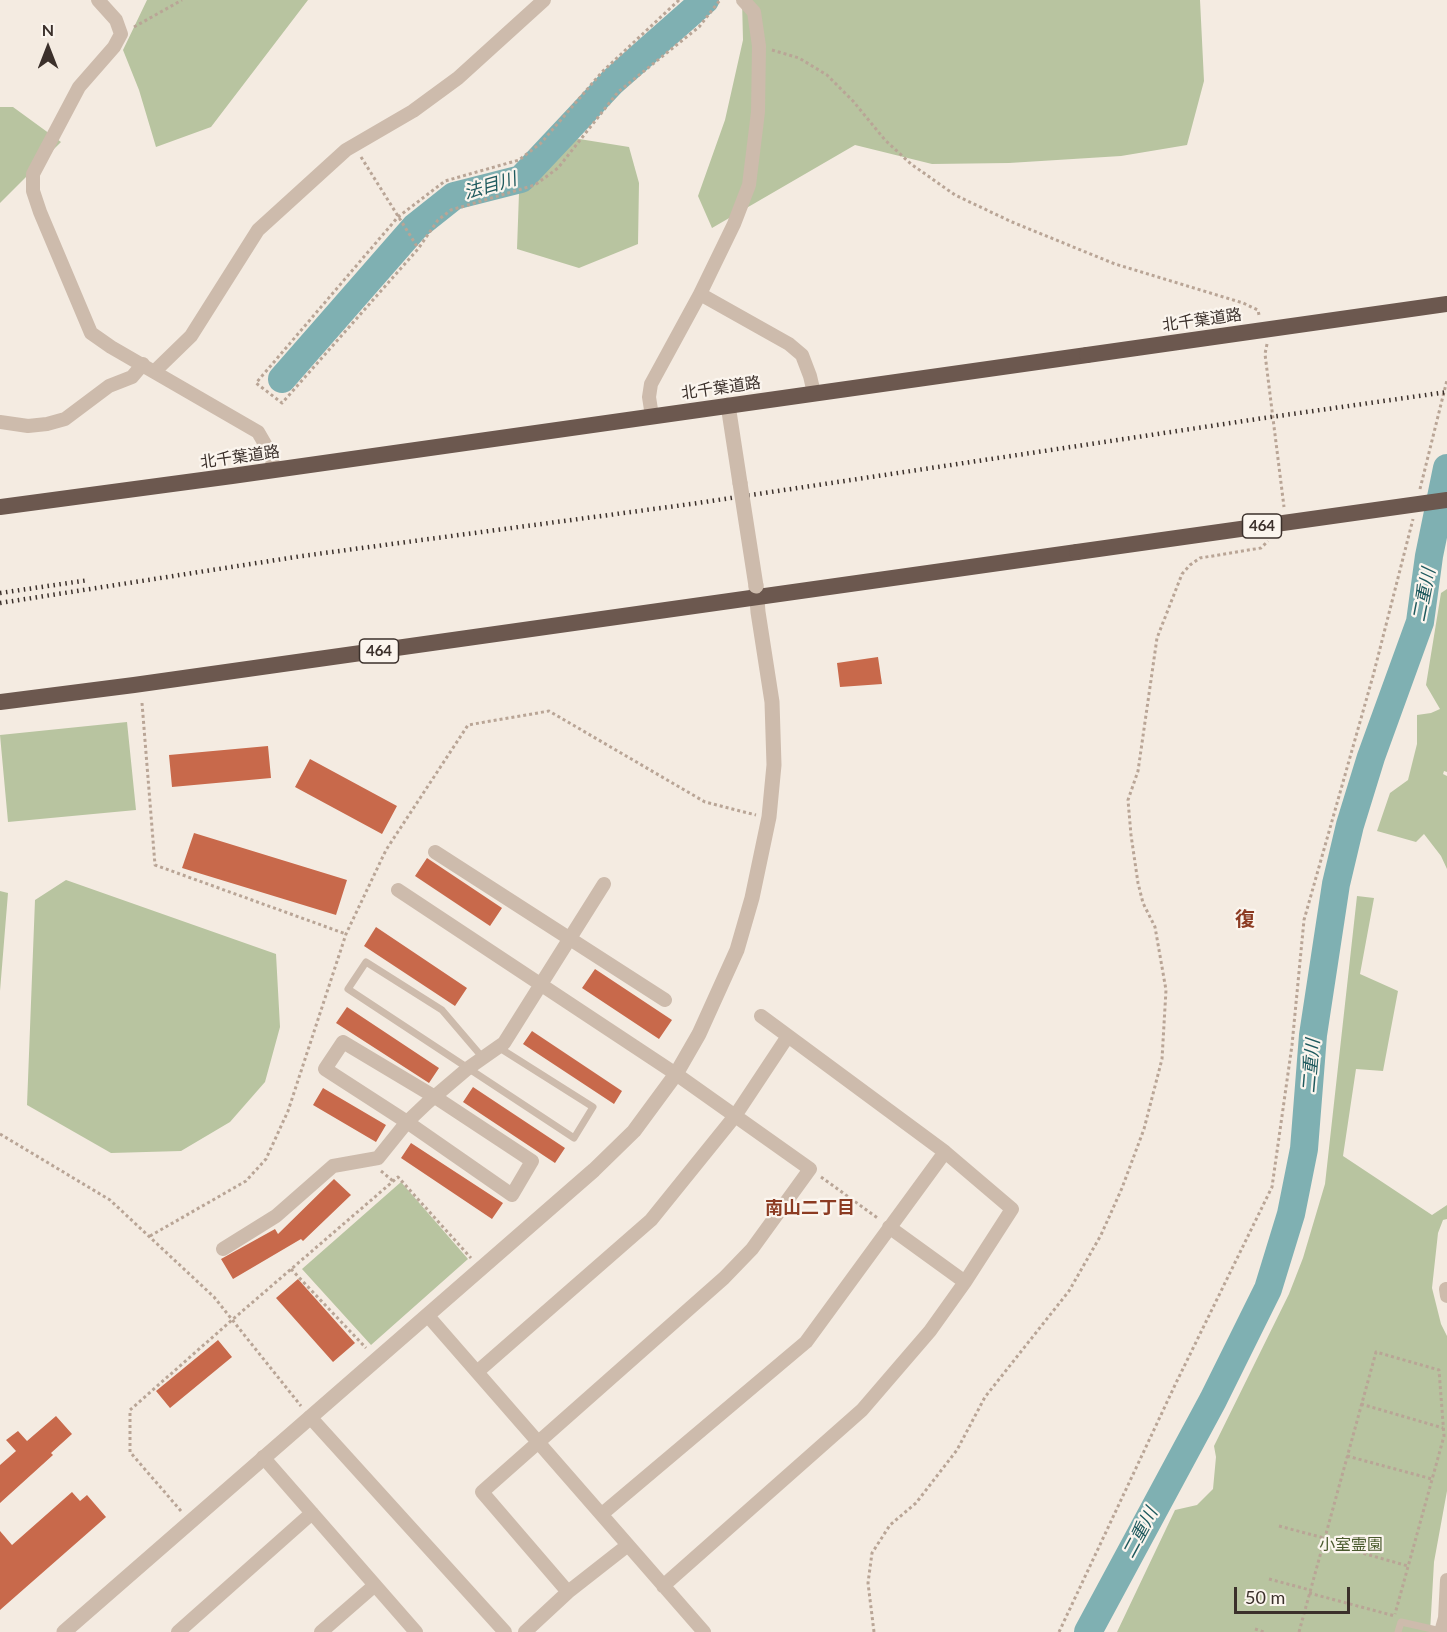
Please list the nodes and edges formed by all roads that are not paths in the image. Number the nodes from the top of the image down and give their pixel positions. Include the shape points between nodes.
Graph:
1 (98, 0) edge
2 (544, 0) edge
3 (743, 0) edge
4 (700, 294) junction
5 (1447, 304) edge
6 (149, 368) junction
7 (814, 393) junction
8 (729, 413) junction
9 (652, 416) junction
10 (0, 422) edge
11 (275, 470) junction
12 (1447, 500) edge
13 (0, 507) edge
14 (756, 592) junction
15 (0, 702) edge
16 (435, 852) dead end
17 (604, 884) dead end
18 (398, 890) dead end
19 (571, 938) junction
20 (542, 984) junction
21 (665, 1000) dead end
22 (761, 1016) dead end
23 (788, 1036) junction
24 (498, 1047) junction
25 (483, 1058) junction
26 (467, 1069) junction
27 (676, 1074) junction
28 (435, 1097) junction
29 (735, 1116) junction
30 (407, 1122) junction
31 (945, 1152) junction
32 (889, 1227) junction
33 (223, 1249) dead end
34 (965, 1282) junction
35 (1446, 1288) edge
36 (1447, 1296) edge
37 (428, 1316) junction
38 (477, 1372) junction
39 (310, 1417) junction
40 (539, 1443) junction
41 (263, 1457) junction
42 (312, 1513) junction
43 (602, 1514) junction
44 (628, 1545) junction
45 (1447, 1580) edge
46 (375, 1585) junction
47 (663, 1586) junction
48 (568, 1592) junction
49 (64, 1632) edge
50 (178, 1632) edge
51 (321, 1632) edge
52 (416, 1632) edge
53 (505, 1632) edge
54 (525, 1632) edge
55 (704, 1632) edge
56 (1398, 1632) edge
57 (1441, 1632) edge

1 - 6 street via 116,20 121,34 79,87 33,174 33,191 91,333
2 - 6 street via 458,78 413,111 338,156 258,230 191,336
3 - 4 street via 753,12 759,46 758,112 749,184
4 - 7 street via 802,355
4 - 9 street via 651,384
5 - 7 highway, 北千葉道路, bridge
6 - 10 street via 109,386 64,419 28,426
6 - 11 street via 258,432
7 - 8 highway, 北千葉道路
8 - 9 highway, 北千葉道路
8 - 14 street, bridge
9 - 11 highway, 北千葉道路
11 - 13 highway, 北千葉道路
12 - 14 highway, 464, bridge
14 - 15 highway, 464
14 - 27 street via 772,702 774,765 769,818 737,950
16 - 19 street
17 - 19 street
18 - 20 street
19 - 20 street
19 - 21 street
20 - 24 street
20 - 27 street
22 - 23 street
23 - 29 street
23 - 31 street
24 - 25 street
24 - 26 lane via 593,1107 574,1138
25 - 26 street
25 - 26 lane via 442,1010 366,962 348,989
26 - 28 street
27 - 29 street
27 - 37 street via 634,1131
28 - 30 street
28 - 30 street via 343,1042 325,1069
28 - 30 street via 532,1161 512,1195
29 - 38 street via 651,1220
29 - 40 street via 810,1169 752,1249 724,1278
30 - 33 street via 378,1158 333,1166 276,1216
31 - 32 street
31 - 34 street via 1012,1209
32 - 34 street
32 - 43 street via 806,1342
34 - 47 street via 930,1331 862,1410
35 - 36 street
37 - 38 street
37 - 39 street
38 - 40 street
39 - 41 street
39 - 53 street
40 - 43 street
40 - 48 street via 482,1492
41 - 42 street
41 - 49 street
42 - 46 street
42 - 50 street
43 - 44 street
44 - 47 street
44 - 48 street
45 - 57 street
46 - 51 street
46 - 52 street
47 - 55 street
48 - 54 street
56 - 57 lane via 1401,1622

